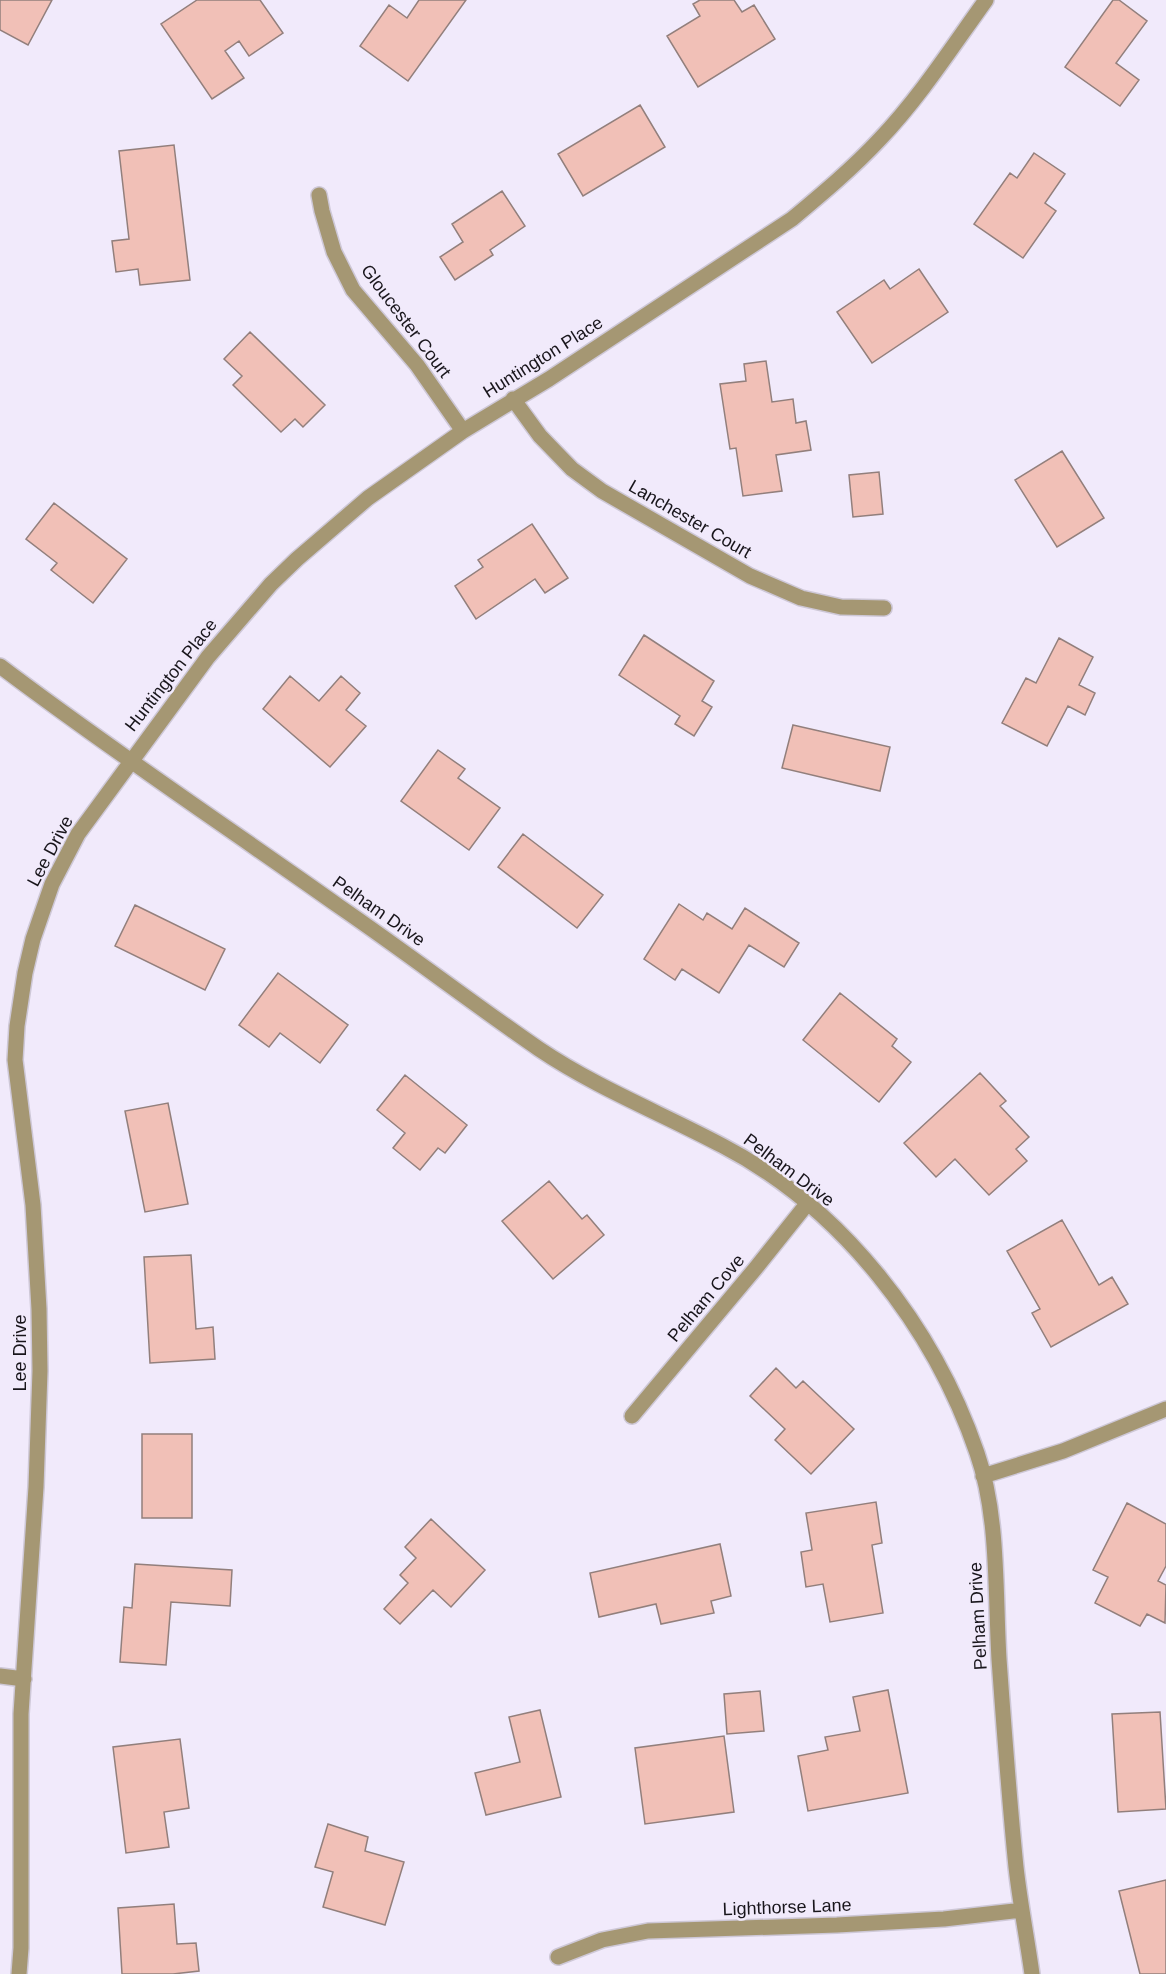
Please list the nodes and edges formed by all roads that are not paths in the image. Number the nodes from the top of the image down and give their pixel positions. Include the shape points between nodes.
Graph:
1 (986, 0) edge
2 (320, 195) dead end
3 (513, 399) junction
4 (463, 431) junction
5 (884, 608) dead end
6 (0, 666) edge
7 (130, 760) junction
8 (807, 1204) junction
9 (1166, 1409) edge
10 (632, 1416) dead end
11 (983, 1476) junction
12 (0, 1677) edge
13 (24, 1679) junction
14 (1022, 1910) junction
15 (558, 1957) dead end
16 (19, 1974) edge
17 (1032, 1974) edge

1 - 3 street, Huntington Place via 881,138 827,190 792,219
2 - 4 street, Gloucester Court via 334,252 353,290 417,365
3 - 4 street, Huntington Place
3 - 5 street, Lanchester Court via 540,436 572,469 602,491 750,576 801,598 841,607
4 - 7 street, Huntington Place via 368,498 271,584 208,657
6 - 7 street, Pelham Drive
7 - 8 street, Pelham Drive via 543,1051 614,1093 726,1147
7 - 13 street, Lee Drive via 78,834 52,885 33,939 16,1026 16,1084 33,1205 40,1361
8 - 10 street, Pelham Cove
8 - 11 street, Pelham Drive via 847,1240 905,1309 957,1401
9 - 11 street via 1063,1451
11 - 14 street, Pelham Drive via 991,1520
12 - 13 street
13 - 16 street, Lee Drive
14 - 15 street, Lighthorse Lane via 944,1919 648,1930 602,1940
14 - 17 street, Pelham Drive

